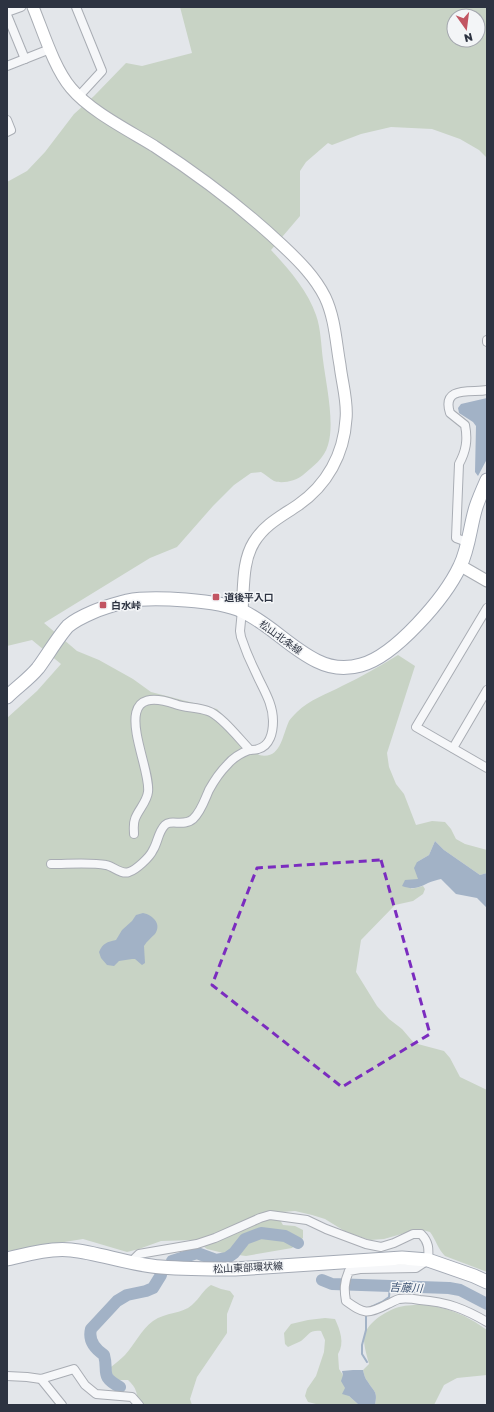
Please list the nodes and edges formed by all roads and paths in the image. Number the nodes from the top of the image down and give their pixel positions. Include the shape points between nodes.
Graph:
1 (21, 7) edge
2 (33, 7) edge
3 (76, 7) edge
4 (7, 14) edge
5 (50, 49) junction
6 (25, 59) junction
7 (7, 66) edge
8 (79, 96) junction
9 (7, 120) edge
10 (7, 132) edge
11 (487, 390) edge
12 (487, 480) edge
13 (467, 542) junction
14 (461, 566) junction
15 (487, 581) edge
16 (242, 610) junction
17 (486, 611) edge
18 (487, 690) edge
19 (7, 697) edge
20 (453, 748) junction
21 (250, 750) junction
22 (487, 767) edge
23 (134, 834) dead end
24 (51, 864) dead end
25 (7, 1259) edge
26 (428, 1260) junction
27 (130, 1263) junction
28 (487, 1282) edge
29 (487, 1322) edge
30 (7, 1376) edge
31 (41, 1379) junction
32 (62, 1405) edge
33 (139, 1405) edge

1 - 4 street
2 - 5 street
3 - 8 street via 102,71
4 - 6 street
5 - 6 street
5 - 8 street via 65,80
6 - 7 street
8 - 16 street via 197,174 268,232 308,272 329,307 346,411 341,448 330,472 312,494 271,522 253,543 246,562
9 - 10 street via 11,130
11 - 13 street via 459,392 454,394 448,404 450,414 465,425 466,432 464,454 459,464 456,538
12 - 13 main road, 松山北条線 via 476,506
13 - 14 main road, 松山北条線
14 - 15 street
14 - 16 main road, 松山北条線 via 438,601 395,645 379,657 354,667 318,662
16 - 19 main road, 松山北条線 via 200,601 151,599 128,601 93,612 69,626 37,670
16 - 21 street via 241,637 269,699 273,722 269,740 264,747
17 - 20 street via 416,727
18 - 20 street
20 - 22 street
21 - 23 street via 215,714 154,699 146,701 139,707 136,715 136,730 148,780 148,791 134,821
21 - 24 street via 228,763 210,788 200,811 193,819 188,823 165,825 153,850 134,869 124,873 102,864
25 - 27 main road, 松山東部環状線 via 49,1250 71,1250
26 - 27 main road, 松山東部環状線 via 385,1258 235,1269 161,1267
26 - 27 street via 427,1240 421,1234 413,1234 381,1247 326,1230 307,1220 270,1215 197,1244 139,1254
26 - 28 main road, 松山東部環状線
26 - 29 street via 416,1268 349,1271 344,1292 346,1301 360,1311 369,1312 398,1299 438,1301 472,1313
30 - 31 street
31 - 32 street
31 - 33 street via 74,1369 85,1385 96,1394 132,1397

